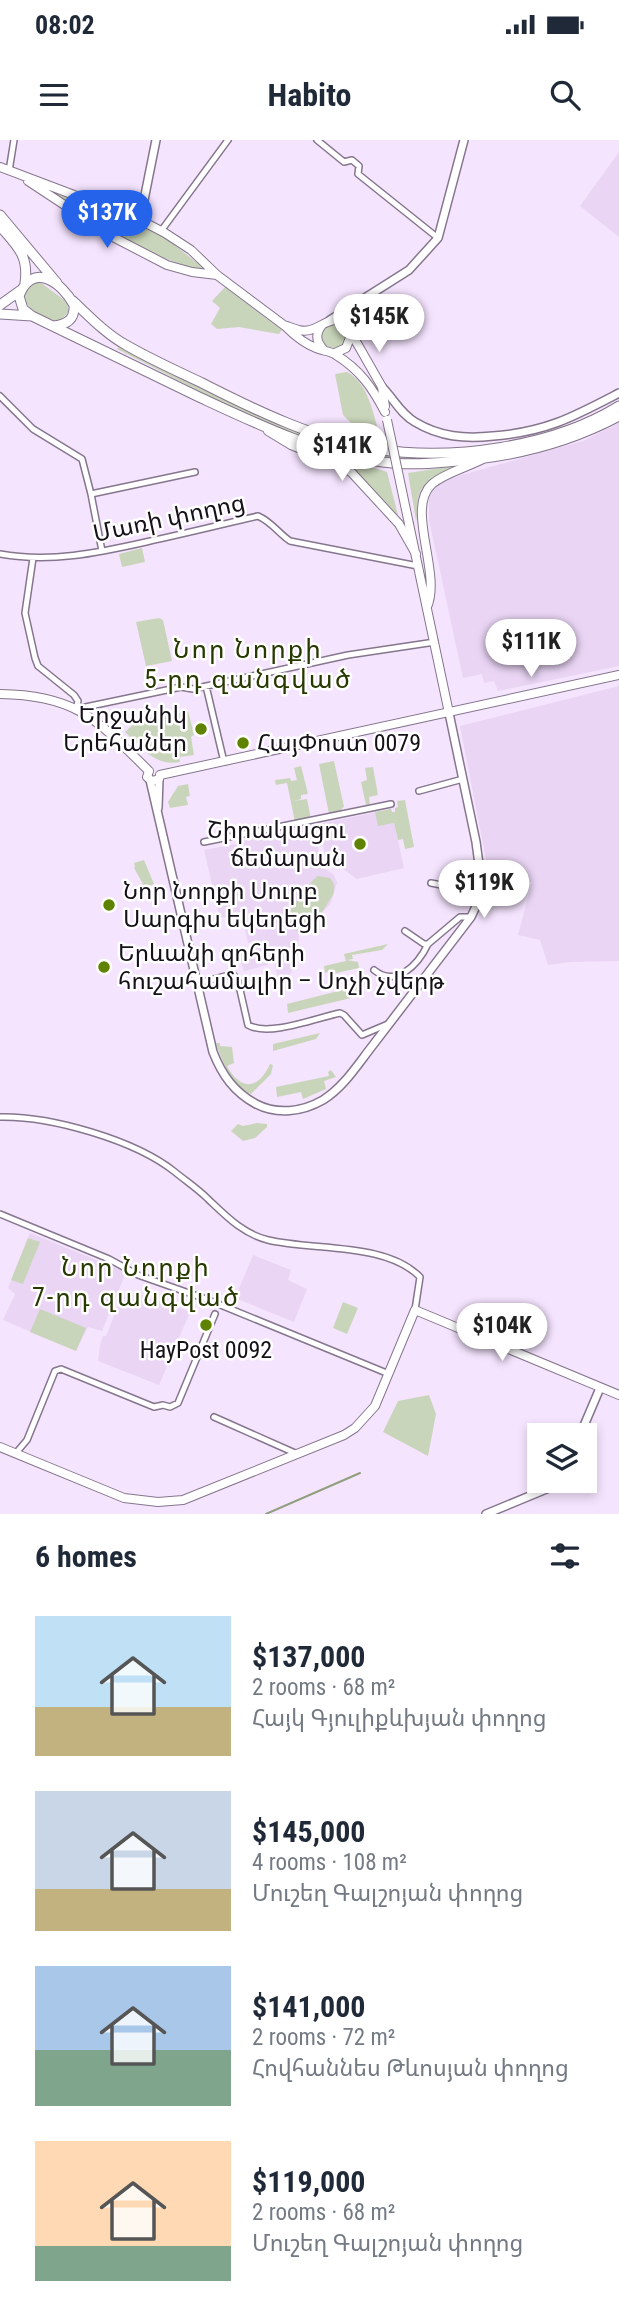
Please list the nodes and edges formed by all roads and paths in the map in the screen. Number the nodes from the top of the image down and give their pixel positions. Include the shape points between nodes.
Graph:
1 (14, 140) edge
2 (156, 140) edge
3 (228, 140) edge
4 (317, 140) edge
5 (464, 140) edge
6 (0, 167) edge
7 (13, 172) junction
8 (0, 215) edge
9 (140, 220) junction
10 (0, 226) edge
11 (161, 231) junction
12 (438, 237) junction
13 (217, 275) junction
14 (23, 286) junction
15 (60, 287) junction
16 (71, 299) junction
17 (361, 301) junction
18 (0, 305) edge
19 (0, 314) edge
20 (32, 316) junction
21 (330, 320) junction
22 (322, 325) junction
23 (53, 326) junction
24 (285, 326) junction
25 (351, 333) junction
26 (324, 350) junction
27 (335, 353) junction
28 (382, 387) junction
29 (619, 393) edge
30 (0, 396) edge
31 (619, 407) edge
32 (386, 416) junction
33 (619, 416) edge
34 (263, 427) junction
35 (524, 433) junction
36 (496, 447) junction
37 (482, 459) junction
38 (195, 472) dead end
39 (91, 494) junction
40 (102, 551) junction
41 (0, 554) edge
42 (416, 554) junction
43 (33, 558) junction
44 (418, 566) junction
45 (427, 607) junction
46 (435, 642) junction
47 (619, 675) edge
48 (206, 686) junction
49 (0, 694) edge
50 (76, 709) junction
51 (449, 713) junction
52 (224, 762) junction
53 (156, 778) junction
54 (463, 779) junction
55 (419, 791) dead end
56 (391, 804) dead end
57 (204, 842) dead end
58 (431, 883) dead end
59 (482, 887) junction
60 (471, 917) junction
61 (405, 930) dead end
62 (428, 944) junction
63 (374, 970) dead end
64 (198, 983) junction
65 (390, 1024) junction
66 (0, 1116) edge
67 (0, 1214) edge
68 (415, 1310) junction
69 (215, 1314) dead end
70 (389, 1374) junction
71 (600, 1388) junction
72 (619, 1395) edge
73 (214, 1417) dead end
74 (585, 1423) edge
75 (0, 1447) edge
76 (16, 1453) junction
77 (295, 1453) junction
78 (537, 1493) edge
79 (486, 1514) edge

1 - 7 street
2 - 9 street
3 - 11 street
4 - 12 street via 344,162 352,160 359,166 358,174
5 - 12 street
6 - 7 main road
7 - 9 main road
7 - 13 main road via 167,265
8 - 15 main road
9 - 11 main road
10 - 14 main road via 27,263
11 - 13 main road via 191,250
12 - 17 street via 409,270
13 - 24 main road
14 - 15 main road via 41,277
14 - 18 main road
14 - 20 main road via 20,304
15 - 16 main road
16 - 23 main road via 75,310 69,321
16 - 36 main road via 124,344 263,413 338,440 415,452
17 - 21 street
17 - 25 street
19 - 20 main road
20 - 23 main road
21 - 22 main road
21 - 25 main road via 342,322
22 - 24 main road via 302,330
22 - 26 main road via 317,336
23 - 34 main road
24 - 26 main road
25 - 27 main road via 346,348
25 - 28 main road
26 - 27 main road
27 - 32 main road via 365,378
28 - 32 main road
28 - 35 street via 402,412 434,431 466,438
29 - 35 street via 564,421
30 - 39 street via 33,429 82,460
31 - 36 main road via 558,434
32 - 42 main road, bridge
33 - 37 main road via 568,440
34 - 37 main road via 383,462
34 - 42 main road via 352,473 400,524
35 - 36 street
37 - 45 main road via 440,478 424,493 423,524 433,583
38 - 39 street
39 - 40 street
40 - 43 street, Մառի փողոց
40 - 44 street, Մառի փողոց via 258,516 290,541
41 - 43 street, Մառի փողոց
42 - 44 main road
43 - 50 street via 25,613 38,666 74,695
44 - 45 main road
45 - 46 main road
46 - 48 street via 348,655
46 - 51 main road
47 - 51 main road
48 - 50 street
48 - 52 street
49 - 50 main road via 43,698
50 - 53 main road via 107,730 149,771 147,775
51 - 52 main road
51 - 54 street
52 - 53 main road
53 - 64 street via 158,813
54 - 55 street
54 - 59 street
56 - 57 street
58 - 59 street via 462,890
59 - 60 street
60 - 62 street via 460,917
60 - 65 street
61 - 62 street
62 - 63 street via 415,965 394,977
64 - 65 street via 233,974 248,1025 256,1029 340,1013 362,1035
64 - 65 street via 224,1076 238,1093 270,1110 299,1108 330,1095
66 - 68 street via 67,1124 141,1153 175,1171 249,1234 269,1241 383,1256 410,1266 420,1277
67 - 70 street via 138,1275
68 - 70 main road
68 - 71 main road
69 - 76 street via 178,1403 154,1407 61,1369 55,1371 27,1440
70 - 77 main road via 376,1406 355,1428
71 - 72 main road
71 - 74 street
73 - 77 street
75 - 76 main road
76 - 77 main road via 124,1498 158,1502 183,1500
78 - 79 street

